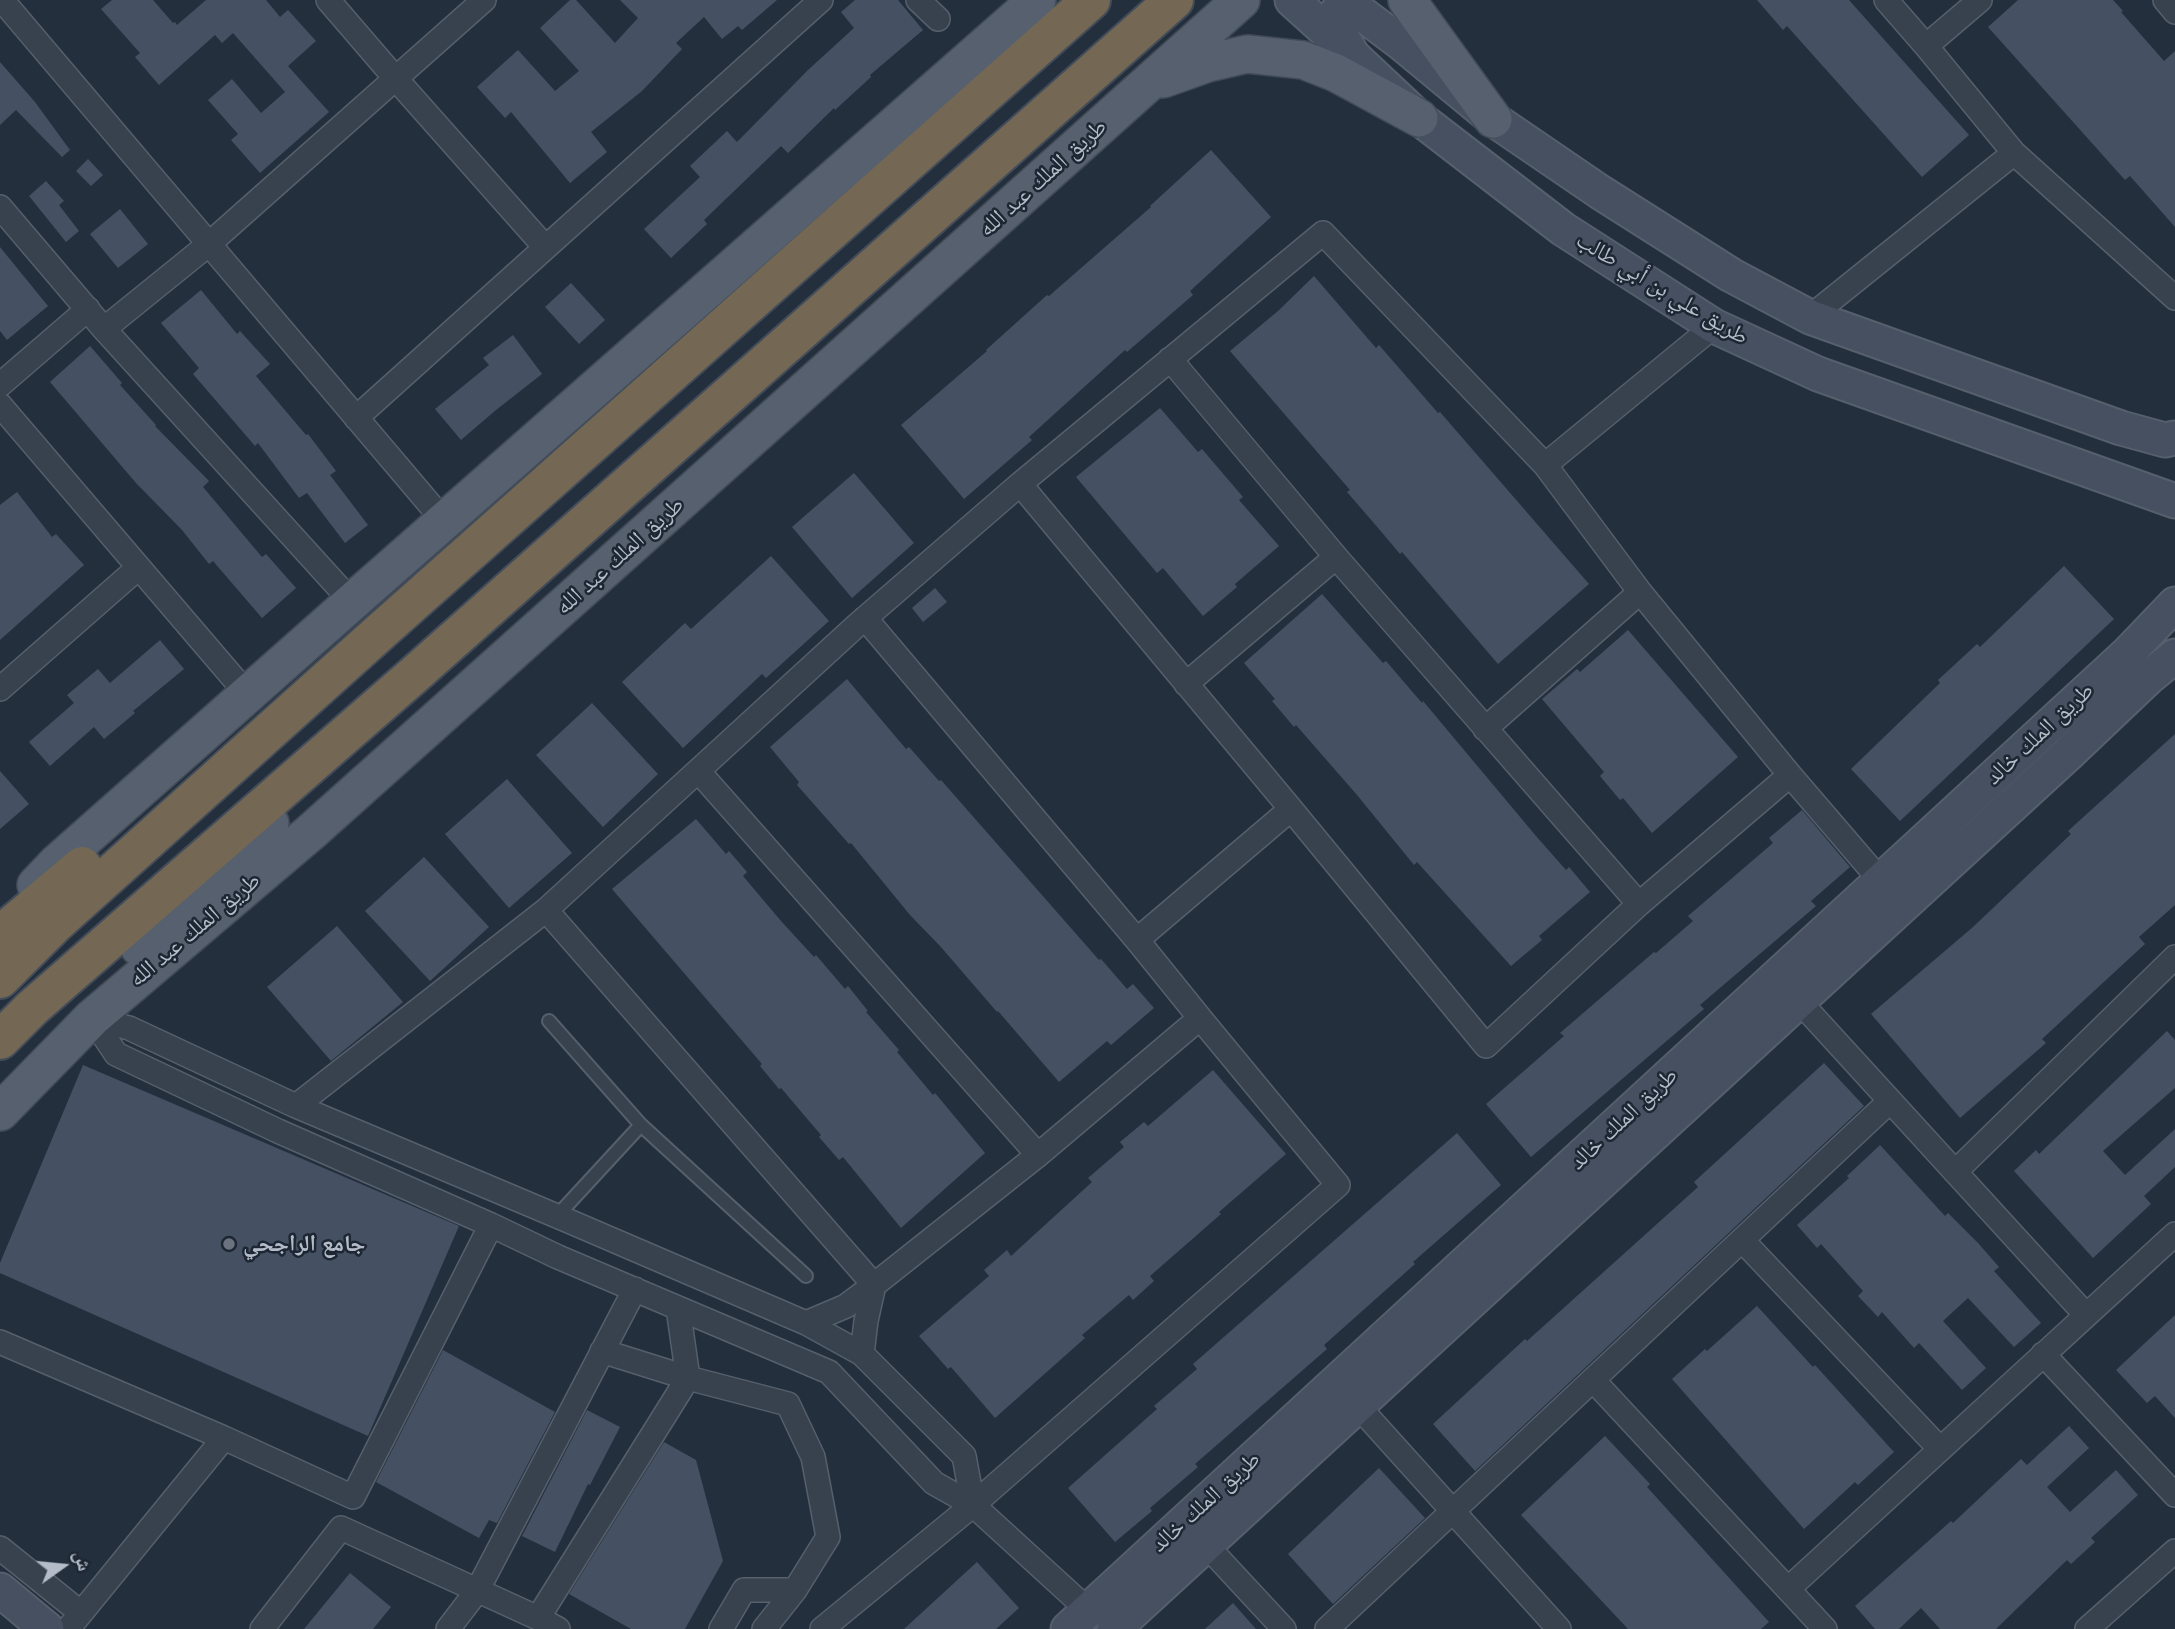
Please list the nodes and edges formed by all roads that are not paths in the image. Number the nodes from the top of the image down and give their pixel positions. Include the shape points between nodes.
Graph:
1 (2, 0) edge
2 (328, 0) edge
3 (484, 0) edge
4 (821, 0) edge
5 (918, 0) edge
6 (1037, 0) edge
7 (1091, 0) edge
8 (1174, 0) edge
9 (1195, 0) edge
10 (1241, 0) edge
11 (1292, 0) edge
12 (1364, 0) edge
13 (1407, 0) edge
14 (1886, 0) edge
15 (1980, 0) edge
16 (2165, 0) edge
17 (2175, 12) edge
18 (938, 19) dead end
19 (1401, 43) junction
20 (1926, 46) junction
21 (1353, 55) junction
22 (396, 79) junction
23 (1146, 85) junction
24 (1419, 118) junction
25 (1493, 119) junction
26 (2014, 153) junction
27 (0, 207) edge
28 (209, 244) junction
29 (545, 247) junction
30 (2175, 298) edge
31 (88, 309) junction
32 (1810, 317) junction
33 (1714, 326) junction
34 (104, 328) junction
35 (1170, 359) junction
36 (0, 385) edge
37 (0, 405) edge
38 (356, 418) junction
39 (2175, 438) edge
40 (1545, 465) junction
41 (1020, 484) junction
42 (2175, 501) edge
43 (444, 521) junction
44 (1336, 557) junction
45 (138, 568) junction
46 (1640, 592) junction
47 (352, 602) junction
48 (2175, 604) edge
49 (865, 618) junction
50 (380, 632) junction
51 (2175, 656) edge
52 (415, 674) junction
53 (1186, 684) junction
54 (0, 689) edge
55 (248, 695) junction
56 (1485, 729) junction
57 (699, 772) junction
58 (1790, 775) junction
59 (1291, 808) junction
60 (1881, 881) junction
61 (1639, 904) junction
62 (546, 910) junction
63 (0, 921) edge
64 (0, 935) edge
65 (1137, 940) junction
66 (2175, 957) edge
67 (0, 979) edge
68 (1799, 1001) junction
69 (92, 1018) junction
70 (1200, 1018) junction
71 (549, 1021) dead end
72 (0, 1040) edge
73 (1890, 1101) junction
74 (296, 1106) junction
75 (3, 1108) edge
76 (641, 1125) junction
77 (1038, 1155) junction
78 (1955, 1172) junction
79 (558, 1216) junction
80 (491, 1225) junction
81 (2175, 1234) edge
82 (1742, 1240) junction
83 (806, 1276) dead end
84 (873, 1285) junction
85 (635, 1289) junction
86 (678, 1308) junction
87 (2086, 1315) junction
88 (806, 1323) junction
89 (0, 1342) edge
90 (603, 1351) junction
91 (862, 1354) junction
92 (2043, 1354) junction
93 (688, 1378) junction
94 (1593, 1380) junction
95 (1358, 1406) junction
96 (224, 1438) junction
97 (1940, 1449) junction
98 (2175, 1495) edge
99 (973, 1505) junction
100 (1454, 1512) junction
101 (1206, 1545) junction
102 (0, 1548) edge
103 (2175, 1551) edge
104 (1788, 1589) junction
105 (0, 1590) edge
106 (795, 1590) junction
107 (477, 1591) junction
108 (74, 1621) edge
109 (1090, 1623) edge
110 (548, 1624) edge
111 (47, 1629) edge
112 (262, 1629) edge
113 (448, 1629) edge
114 (722, 1629) edge
115 (764, 1629) edge
116 (822, 1629) edge
117 (1284, 1629) edge
118 (1327, 1629) edge
119 (1559, 1629) edge
120 (1825, 1629) edge
121 (2087, 1629) edge

1 - 28 street
2 - 22 street
3 - 22 street
4 - 29 street
5 - 18 street
6 - 43 main road
7 - 50 highway
8 - 52 highway, طريق الملك عبد الله
9 - 23 main road via 1197,5
10 - 23 main road, طريق الملك عبد الله
11 - 21 main road, طريق علي بن أبي طالب
12 - 19 main road, طريق علي بن أبي طالب
13 - 25 main road
14 - 20 street
15 - 20 street
16 - 17 street
19 - 21 main road, طريق علي بن أبي طالب via 1349,4 1337,12 1334,24
19 - 25 main road, طريق علي بن أبي طالب
20 - 26 street
21 - 24 main road, طريق علي بن أبي طالب
22 - 28 street
22 - 29 street
23 - 24 main road via 1247,54 1303,60
23 - 69 main road, طريق الملك عبد الله via 311,832
24 - 33 main road, طريق علي بن أبي طالب via 1563,229
25 - 32 main road, طريق علي بن أبي طالب via 1731,275
26 - 30 street
26 - 32 street
27 - 31 street
28 - 34 street
28 - 38 street
29 - 38 street
31 - 34 street
31 - 36 street
32 - 39 main road, طريق علي بن أبي طالب via 2121,428 2165,440
33 - 40 street
33 - 42 main road, طريق علي بن أبي طالب via 1818,374
34 - 47 street
35 - 40 street via 1322,233
35 - 41 street
35 - 44 street
37 - 45 street
38 - 43 street
40 - 46 street
41 - 49 street
41 - 53 street
43 - 47 main road
44 - 53 street
44 - 56 street
45 - 54 street
45 - 55 street
46 - 56 street
46 - 58 street
47 - 55 main road
48 - 60 main road, طريق الملك خالد
49 - 57 street
49 - 65 street
50 - 64 highway via 219,750
50 - 67 highway via 55,924
51 - 68 main road, طريق الملك خالد
52 - 72 highway, طريق الملك عبد الله
52 - 75 main road via 329,767 39,1049
53 - 59 street
55 - 63 main road via 57,863
56 - 61 street
57 - 62 street
57 - 77 street
58 - 60 street
58 - 61 street
59 - 61 street via 1486,1046
59 - 65 street
60 - 109 main road, طريق الملك خالد
62 - 74 street
62 - 84 street
65 - 70 street
66 - 78 street
68 - 73 street
68 - 95 main road, طريق الملك خالد
69 - 74 street via 129,1028
69 - 75 main road, طريق الملك عبد الله
69 - 80 street via 116,1054
70 - 77 street
70 - 99 street via 1338,1185
71 - 76 lane
73 - 78 street
73 - 82 street
74 - 79 street
76 - 79 lane
76 - 83 lane
77 - 84 street
78 - 87 street
79 - 88 street
80 - 85 street
80 - 96 street via 353,1497
81 - 87 street
82 - 94 street
82 - 97 street
84 - 88 street via 846,1306
84 - 91 street
85 - 86 street
85 - 90 street
86 - 93 street
86 - 99 street via 829,1372 934,1483
87 - 92 street
88 - 91 street
89 - 96 street
90 - 93 street
90 - 107 street
91 - 99 street via 964,1456
92 - 97 street
92 - 98 street
93 - 106 street via 788,1404 813,1457 828,1537
93 - 110 street
94 - 100 street
94 - 104 street
95 - 100 street
95 - 101 main road, طريق الملك خالد
96 - 108 street
97 - 104 street
99 - 109 street
99 - 116 street
100 - 118 street
100 - 119 street
101 - 109 main road, طريق الملك خالد
101 - 117 street
102 - 108 street
103 - 121 street
104 - 120 street
105 - 111 main road
106 - 114 street via 744,1590
106 - 115 street
107 - 110 street
107 - 112 street via 341,1528
107 - 113 street

